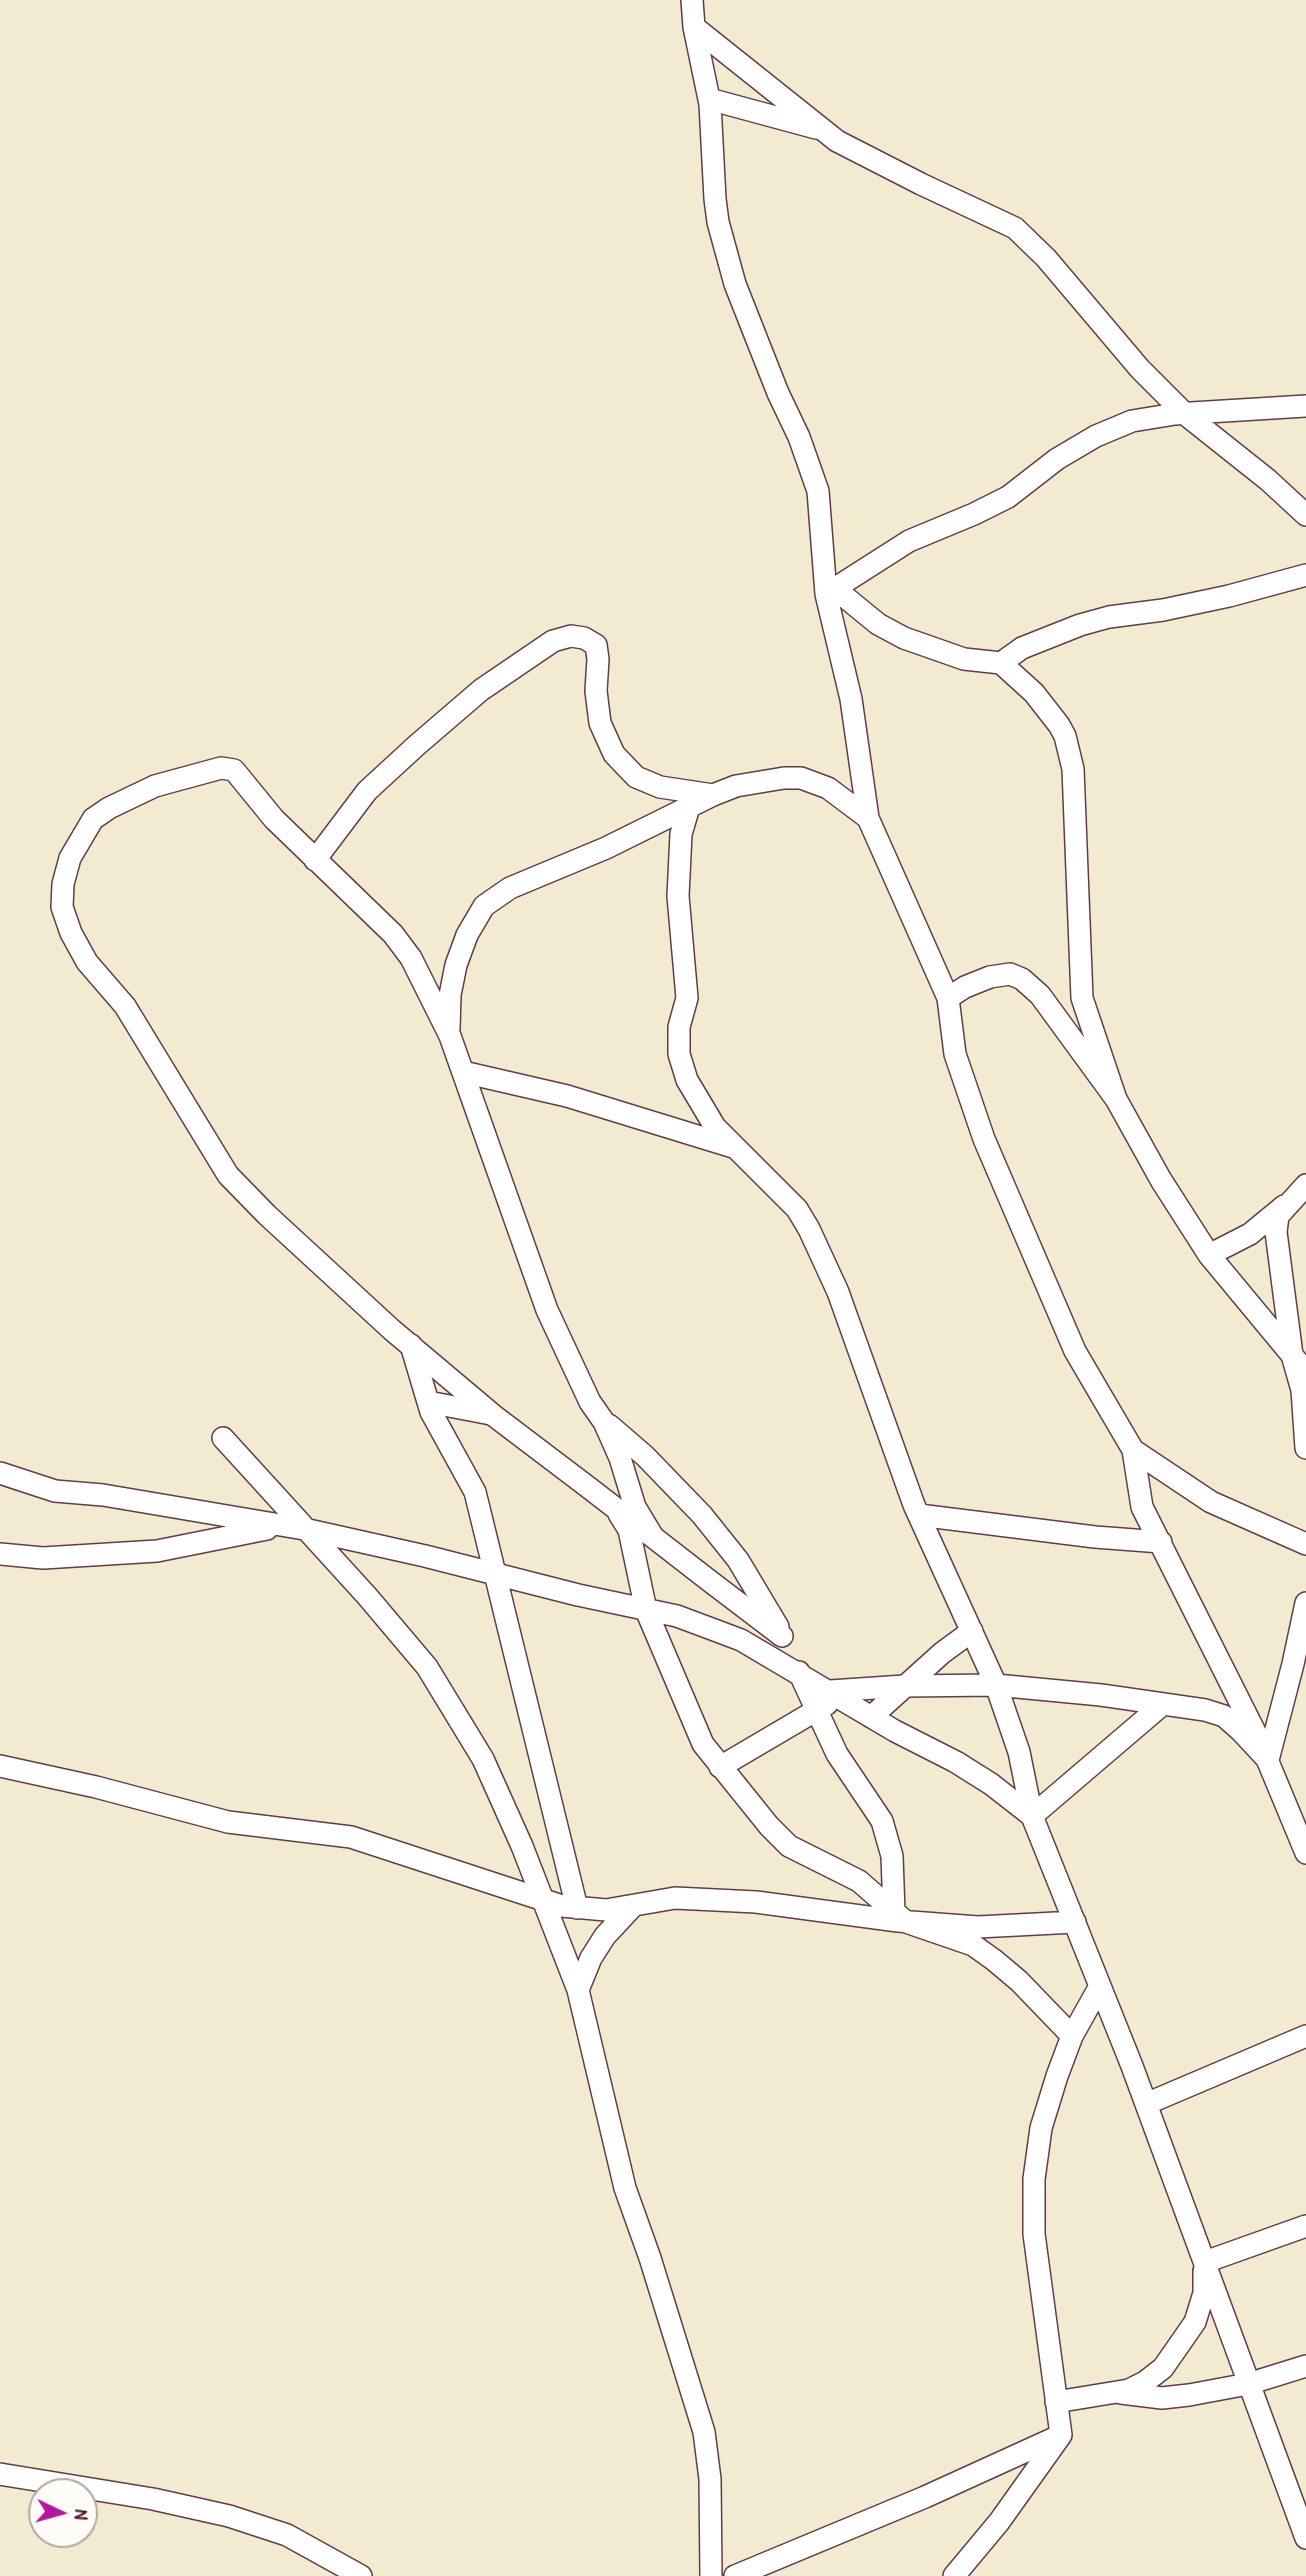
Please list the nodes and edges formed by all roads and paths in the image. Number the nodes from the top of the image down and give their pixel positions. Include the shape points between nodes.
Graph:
1 (692, 0) edge
2 (694, 27) junction
3 (709, 99) junction
4 (824, 130) junction
5 (1306, 406) edge
6 (1185, 414) junction
7 (1306, 515) edge
8 (1306, 575) edge
9 (830, 591) junction
10 (1001, 663) junction
11 (713, 795) junction
12 (689, 807) junction
13 (868, 818) junction
14 (315, 860) junction
15 (948, 998) junction
16 (450, 1036) junction
17 (463, 1072) junction
18 (1116, 1099) junction
19 (738, 1149) junction
20 (1306, 1185) edge
21 (1289, 1203) junction
22 (1209, 1255) junction
23 (411, 1345) junction
24 (1292, 1355) junction
25 (1306, 1372) edge
26 (428, 1402) junction
27 (493, 1415) junction
28 (604, 1422) junction
29 (223, 1438) dead end
30 (1306, 1448) edge
31 (1133, 1450) junction
32 (0, 1473) edge
33 (615, 1508) junction
34 (919, 1514) junction
35 (279, 1526) junction
36 (304, 1529) junction
37 (653, 1537) junction
38 (1161, 1542) junction
39 (1306, 1544) edge
40 (0, 1554) edge
41 (495, 1574) junction
42 (1306, 1602) edge
43 (646, 1610) junction
44 (972, 1631) junction
45 (782, 1636) junction
46 (800, 1674) junction
47 (996, 1685) junction
48 (904, 1686) junction
49 (835, 1694) junction
50 (1163, 1704) junction
51 (816, 1709) junction
52 (871, 1717) junction
53 (1268, 1760) junction
54 (0, 1766) edge
55 (720, 1767) junction
56 (1032, 1816) junction
57 (1306, 1853) edge
58 (542, 1900) junction
59 (633, 1906) junction
60 (576, 1908) junction
61 (900, 1917) junction
62 (1075, 1922) junction
63 (1100, 1986) junction
64 (578, 1990) junction
65 (1072, 2036) junction
66 (1306, 2036) edge
67 (1146, 2104) junction
68 (1306, 2226) edge
69 (1205, 2262) junction
70 (1306, 2366) edge
71 (1248, 2384) junction
72 (1115, 2392) junction
73 (1056, 2402) junction
74 (1061, 2435) junction
75 (0, 2473) edge
76 (1306, 2538) edge
77 (361, 2576) edge
78 (711, 2576) edge
79 (735, 2576) edge
80 (954, 2576) edge

1 - 2 street
2 - 3 street
2 - 4 street
3 - 4 street
3 - 9 street via 715,199 724,246 748,317 811,468
4 - 6 street via 837,141 1015,228
5 - 6 street
6 - 7 street
6 - 9 street via 1132,421 1096,436 1008,497 909,541
8 - 10 street via 1229,596 1080,625 1022,648
9 - 10 street via 904,638 964,659
9 - 13 street
10 - 18 street via 1034,694 1065,736 1076,815 1082,998
11 - 12 street
11 - 13 street via 736,786 801,778 828,788
11 - 14 street via 660,787 636,777 614,754 600,723 596,645 571,636 553,640 481,690 417,745 367,791
12 - 16 street via 510,888 484,906 456,965
12 - 19 street via 681,834 678,896 687,998 679,1027 679,1055 687,1080 715,1127
13 - 15 street
14 - 16 street via 393,934 411,958
14 - 23 street via 234,769 221,768 142,791 93,819 70,858 62,907 87,962 125,1006 228,1175
15 - 18 street via 990,977 1010,974 1022,979 1040,995
15 - 31 street via 955,1054 985,1139 1074,1351
16 - 17 street
17 - 19 street via 567,1096
17 - 28 street via 547,1310
18 - 22 street
19 - 34 street via 797,1209 809,1228 838,1293
20 - 21 street
21 - 22 street via 1250,1234
21 - 24 street via 1278,1216 1276,1232
22 - 24 street
23 - 26 street
23 - 27 street
24 - 25 street
24 - 30 street via 1303,1390
26 - 27 street
26 - 41 street via 475,1492
27 - 33 street
28 - 37 street via 635,1507
28 - 45 street via 645,1456 702,1515 738,1560
29 - 36 street
31 - 38 street via 1142,1507
31 - 39 street via 1211,1502
32 - 35 street via 55,1491
33 - 37 street
33 - 43 street via 629,1530
34 - 38 street
34 - 44 street
35 - 36 street
35 - 40 street via 157,1551 43,1558
36 - 41 street
36 - 58 street via 427,1667 483,1759
37 - 45 street
38 - 53 street
41 - 43 street
41 - 60 street
42 - 53 street
43 - 46 street via 714,1628
43 - 55 street via 703,1744
44 - 47 street
44 - 48 street
45 - 46 street
46 - 49 street
46 - 51 street
47 - 48 street
47 - 50 street
47 - 56 street via 1019,1752
48 - 49 street
48 - 52 street
49 - 51 street
49 - 52 street
50 - 53 street via 1224,1716
50 - 56 street
51 - 55 street
51 - 61 street via 846,1770 882,1821
52 - 56 street via 979,1777
53 - 57 street
54 - 58 street via 228,1822 351,1837
55 - 61 street via 780,1839 859,1881
56 - 62 street
58 - 60 street
58 - 64 street
59 - 60 street
59 - 61 street via 675,1898
59 - 64 street via 605,1936
61 - 62 street via 978,1927
61 - 65 street via 973,1945 1019,1981
62 - 63 street
63 - 65 street
63 - 67 street
64 - 78 street via 625,2188 704,2432 710,2479
65 - 73 street via 1041,2128 1034,2179 1034,2234
66 - 67 street
67 - 69 street
68 - 69 street
69 - 71 street
69 - 72 street via 1204,2293 1195,2322 1183,2340 1163,2368 1145,2382
70 - 71 street
71 - 72 street via 1162,2398
71 - 76 street
72 - 73 street
73 - 74 street
74 - 79 street
74 - 80 street
75 - 77 street via 229,2515 287,2535

